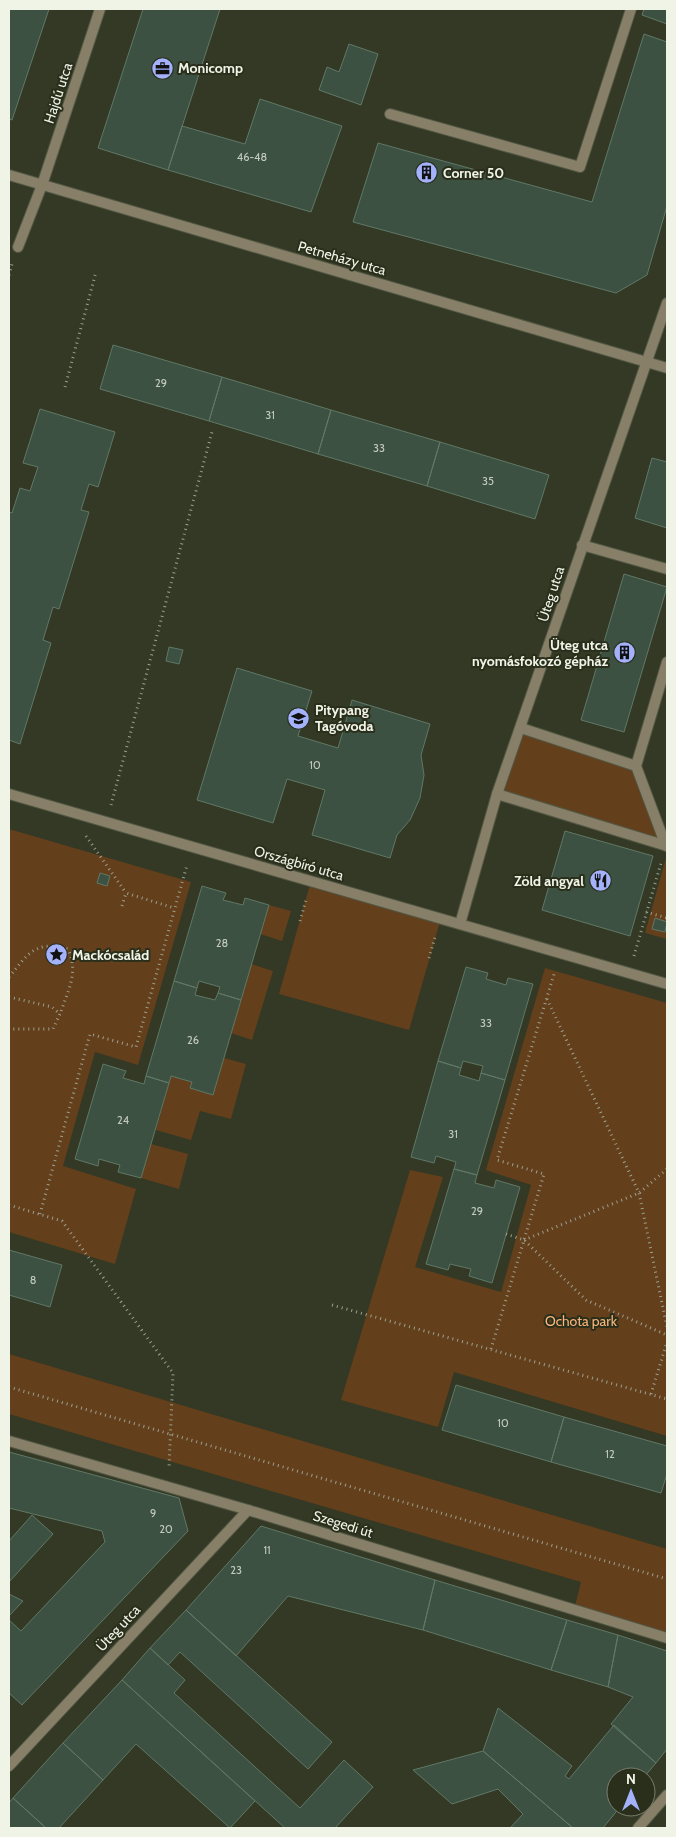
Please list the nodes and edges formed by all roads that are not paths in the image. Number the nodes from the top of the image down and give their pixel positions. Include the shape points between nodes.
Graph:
1 (100, 9) edge
2 (631, 9) edge
3 (390, 114) dead end
4 (9, 175) edge
5 (42, 185) junction
6 (18, 248) dead end
7 (667, 303) edge
8 (646, 361) junction
9 (667, 368) edge
10 (582, 545) junction
11 (667, 569) edge
12 (667, 662) edge
13 (521, 728) junction
14 (636, 766) junction
15 (9, 794) edge
16 (497, 794) junction
17 (666, 846) edge
18 (460, 924) junction
19 (667, 984) edge
20 (9, 1441) edge
21 (248, 1510) junction
22 (667, 1638) edge
23 (9, 1766) edge
24 (667, 1795) edge
25 (638, 1828) edge

1 - 5 street, Hajdú utca
2 - 3 street via 580,167
4 - 5 street, Petneházy utca
5 - 6 street, Hajdú utca
5 - 8 street, Petneházy utca
7 - 8 street, Üteg utca
8 - 9 street, Petneházy utca
8 - 10 street, Üteg utca
10 - 11 street
10 - 13 street, Üteg utca
12 - 14 street
13 - 14 street
13 - 16 street, Üteg utca
14 - 17 street
15 - 18 street, Országbíró utca
16 - 17 street
16 - 18 street, Üteg utca
18 - 19 street, Országbíró utca
20 - 21 street, Szegedi út
21 - 22 street, Szegedi út
21 - 23 street, Üteg utca
24 - 25 street

